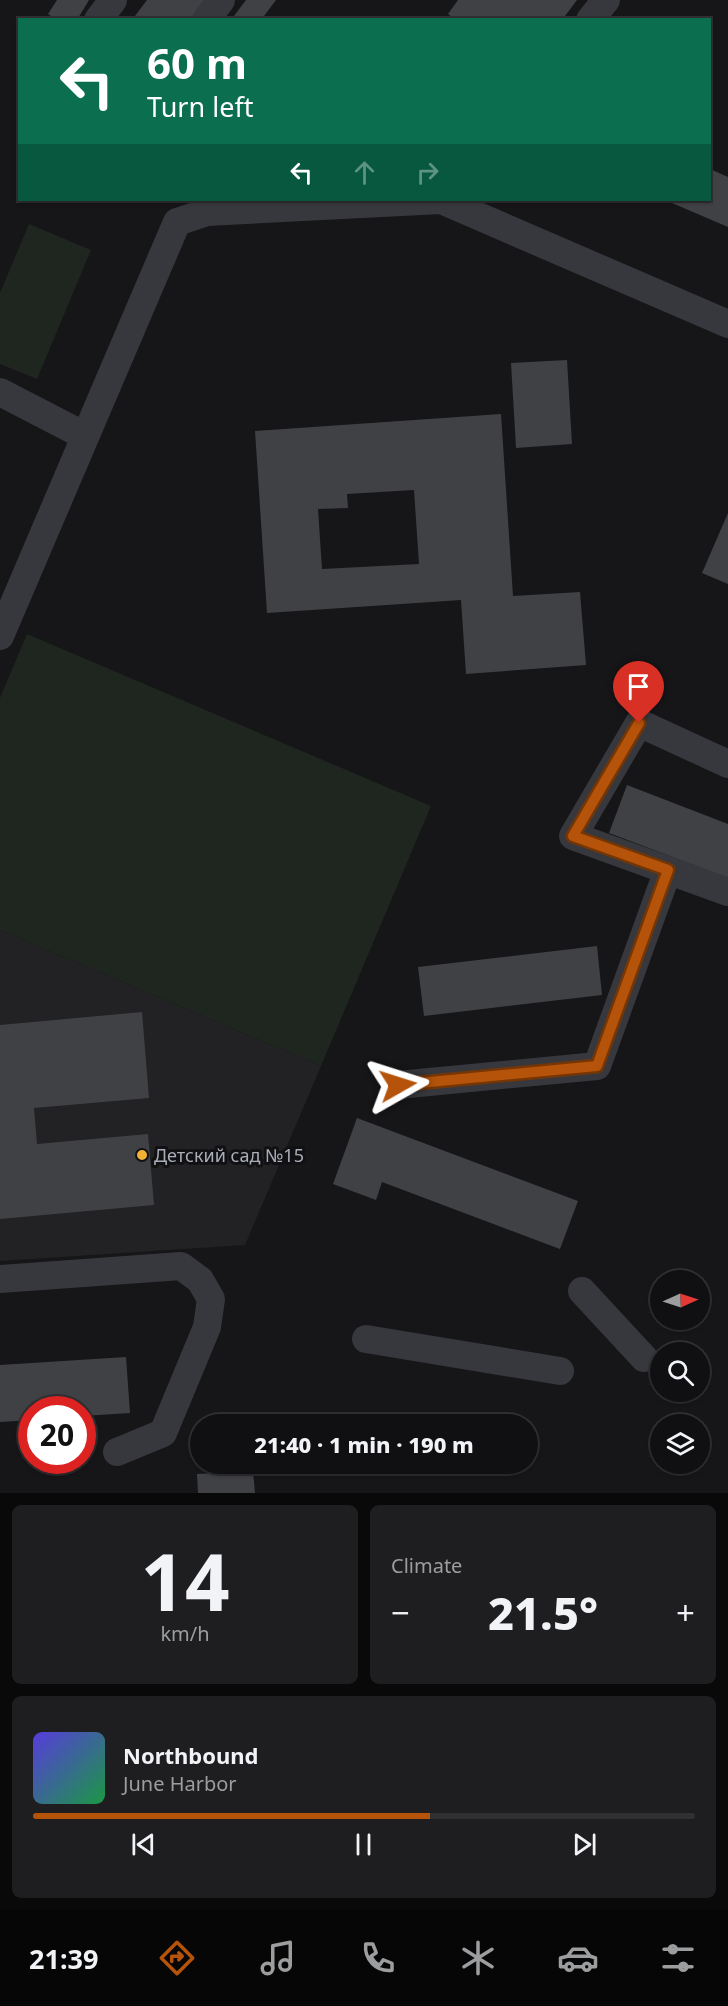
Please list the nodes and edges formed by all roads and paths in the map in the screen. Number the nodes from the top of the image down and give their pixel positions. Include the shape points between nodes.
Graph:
1 (113, 0) edge
2 (221, 0) edge
3 (606, 0) edge
4 (100, 18) edge
5 (208, 18) edge
6 (592, 18) edge
7 (422, 201) edge
8 (443, 201) edge
9 (728, 324) edge
10 (0, 392) edge
11 (86, 436) junction
12 (0, 636) edge
13 (728, 764) edge
14 (668, 870) junction
15 (728, 892) edge
16 (398, 1085) dead end
17 (0, 1279) edge
18 (582, 1291) dead end
19 (366, 1339) dead end
20 (644, 1358) dead end
21 (560, 1371) dead end
22 (117, 1452) dead end

1 - 4 street
2 - 5 street
3 - 6 street
7 - 11 street via 207,212 177,222
8 - 9 street
10 - 11 street
11 - 12 street
13 - 14 street via 639,723 573,836
14 - 15 street
14 - 16 street via 597,1066
17 - 22 street via 182,1266 201,1280 211,1299 207,1327 163,1433
18 - 20 street
19 - 21 street

